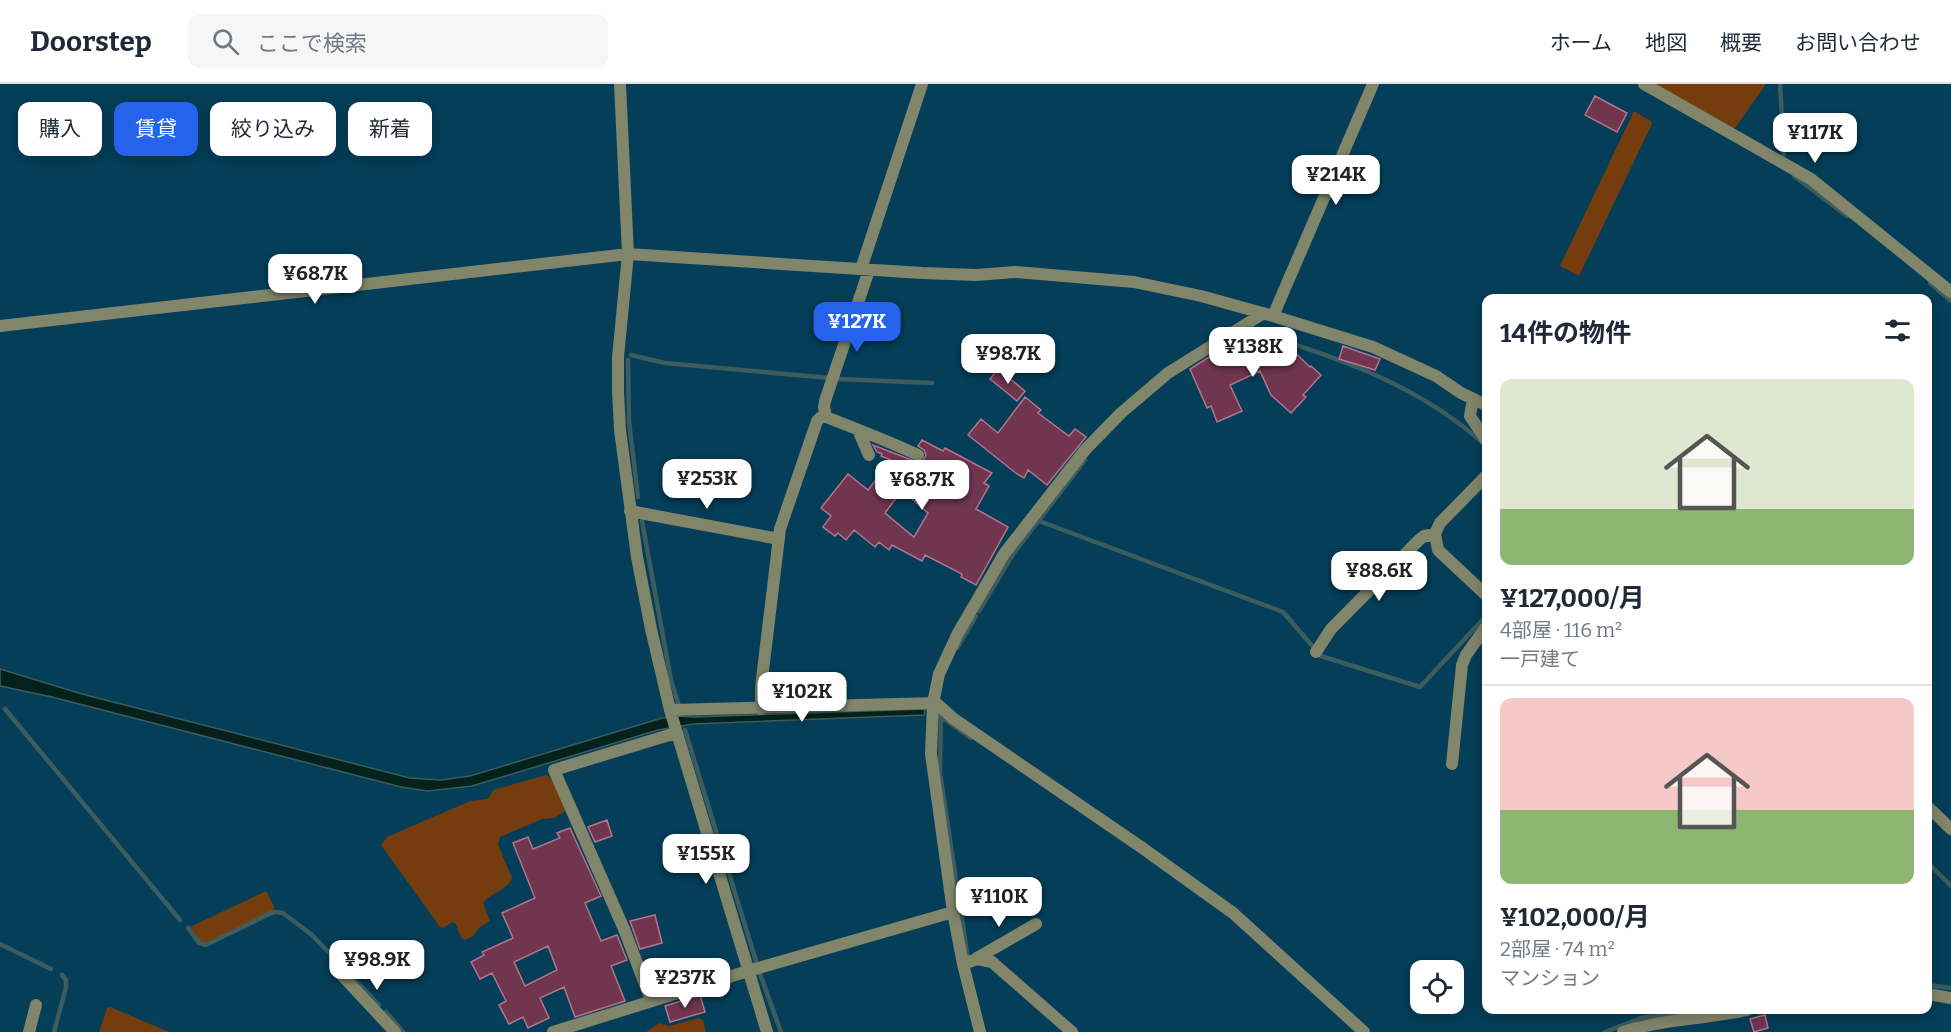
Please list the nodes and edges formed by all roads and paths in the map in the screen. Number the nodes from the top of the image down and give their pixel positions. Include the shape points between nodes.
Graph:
1 (620, 84) edge
2 (922, 84) edge
3 (1373, 84) edge
4 (1644, 84) edge
5 (627, 254) junction
6 (865, 269) junction
7 (1951, 292) edge
8 (1269, 315) junction
9 (0, 326) edge
10 (1473, 399) junction
11 (1482, 403) edge
12 (826, 417) junction
13 (858, 430) junction
14 (1482, 434) edge
15 (918, 454) dead end
16 (869, 455) dead end
17 (1482, 480) edge
18 (630, 511) junction
19 (1435, 534) junction
20 (779, 539) junction
21 (1482, 591) edge
22 (1482, 633) edge
23 (1316, 652) dead end
24 (936, 704) junction
25 (761, 709) junction
26 (671, 713) junction
27 (676, 731) junction
28 (1452, 764) dead end
29 (1932, 811) edge
30 (1951, 829) edge
31 (953, 912) junction
32 (1036, 924) dead end
33 (977, 959) junction
34 (963, 964) junction
35 (336, 970) dead end
36 (748, 971) junction
37 (1932, 995) edge
38 (1951, 998) edge
39 (651, 1000) junction
40 (36, 1005) dead end
41 (1730, 1014) edge
42 (29, 1032) edge
43 (395, 1032) edge
44 (553, 1032) edge
45 (767, 1032) edge
46 (980, 1032) edge
47 (1072, 1032) edge
48 (1364, 1032) edge
49 (1623, 1032) edge

1 - 5 street
2 - 6 street
3 - 8 street
4 - 7 street via 1812,179
5 - 6 street
5 - 9 street
5 - 18 street via 618,391
6 - 8 street via 1015,272 1134,282
6 - 12 street via 825,400
8 - 10 street via 1373,347 1436,376
8 - 24 street via 1168,373 1085,450 1004,554 946,657 934,690
10 - 11 street
10 - 14 street via 1470,416
12 - 13 street
12 - 20 street via 817,421
13 - 15 street
13 - 16 street
17 - 19 street
18 - 20 street
18 - 26 street
19 - 21 street via 1438,550
19 - 23 street via 1419,540 1331,629
20 - 25 street
22 - 28 street via 1462,665
24 - 25 street
24 - 31 street via 931,754
24 - 48 street via 1233,913
25 - 26 street
26 - 27 street
27 - 36 street
27 - 39 street via 554,770
29 - 30 street
31 - 34 street
31 - 36 street
32 - 33 street
33 - 34 street
33 - 47 street via 992,962
34 - 46 street
35 - 43 street
36 - 39 street
36 - 45 street
37 - 38 street
39 - 44 street
40 - 42 street
41 - 49 street

